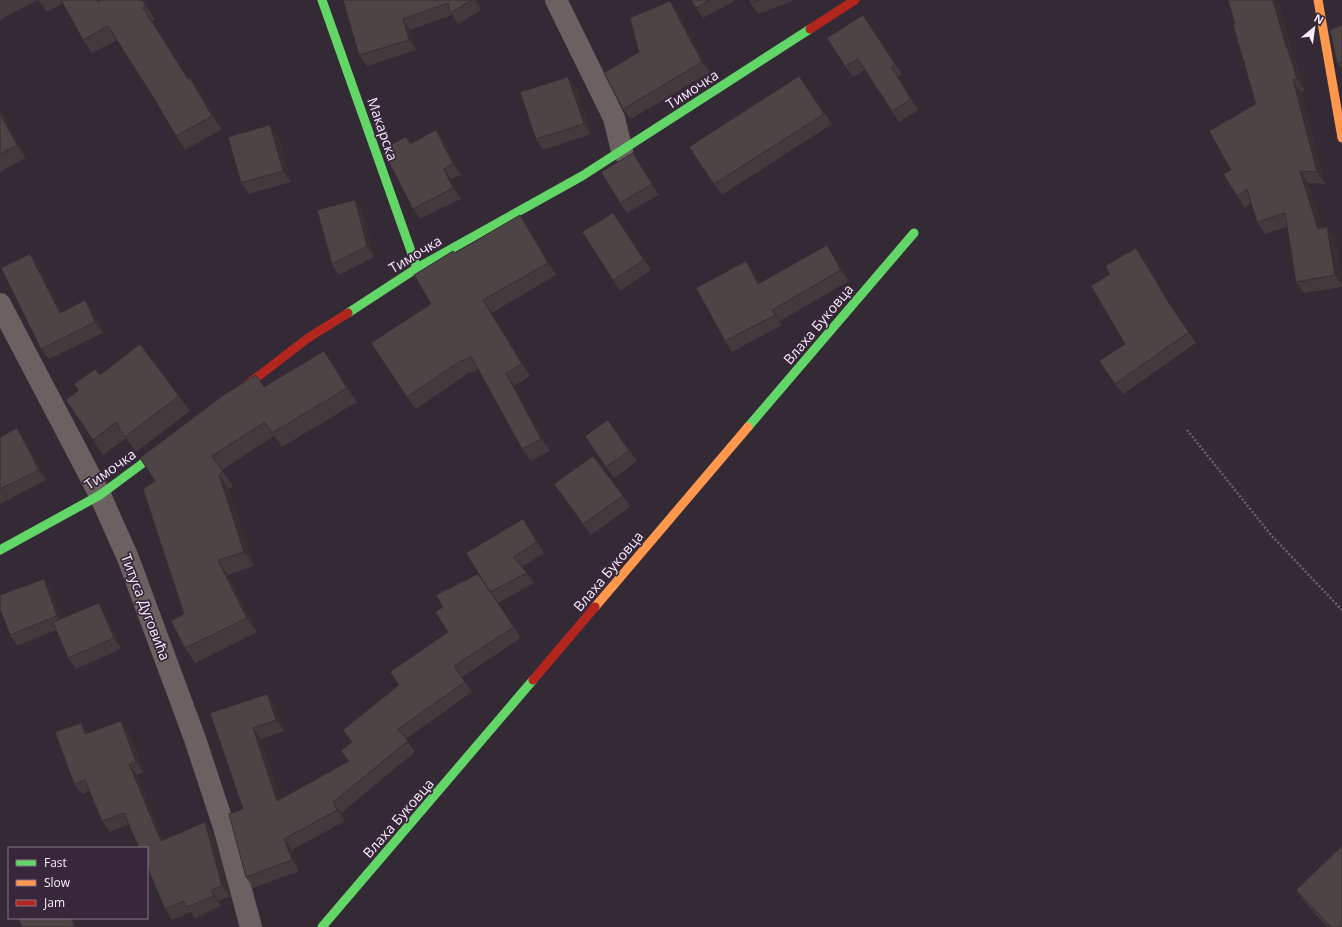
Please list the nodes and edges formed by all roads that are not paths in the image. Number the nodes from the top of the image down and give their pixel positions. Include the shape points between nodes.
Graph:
1 (322, 0) edge
2 (556, 0) edge
3 (855, 0) edge
4 (1318, 0) edge
5 (1342, 138) edge
6 (622, 151) junction
7 (914, 233) dead end
8 (417, 268) junction
9 (0, 304) edge
10 (228, 399) edge
11 (171, 442) edge
12 (100, 495) junction
13 (0, 550) edge
14 (251, 927) edge
15 (322, 927) edge

1 - 8 street, Макарска
2 - 6 street via 614,118
3 - 6 street, Тимочка
4 - 5 street
6 - 8 street, Тимочка
7 - 15 street, Влаха Буковца
8 - 10 street, Тимочка via 308,338
9 - 12 street, Титуса Дуговића
11 - 12 street, Тимочка
12 - 13 street, Тимочка
12 - 14 street, Титуса Дуговића via 131,565 195,739 224,827

